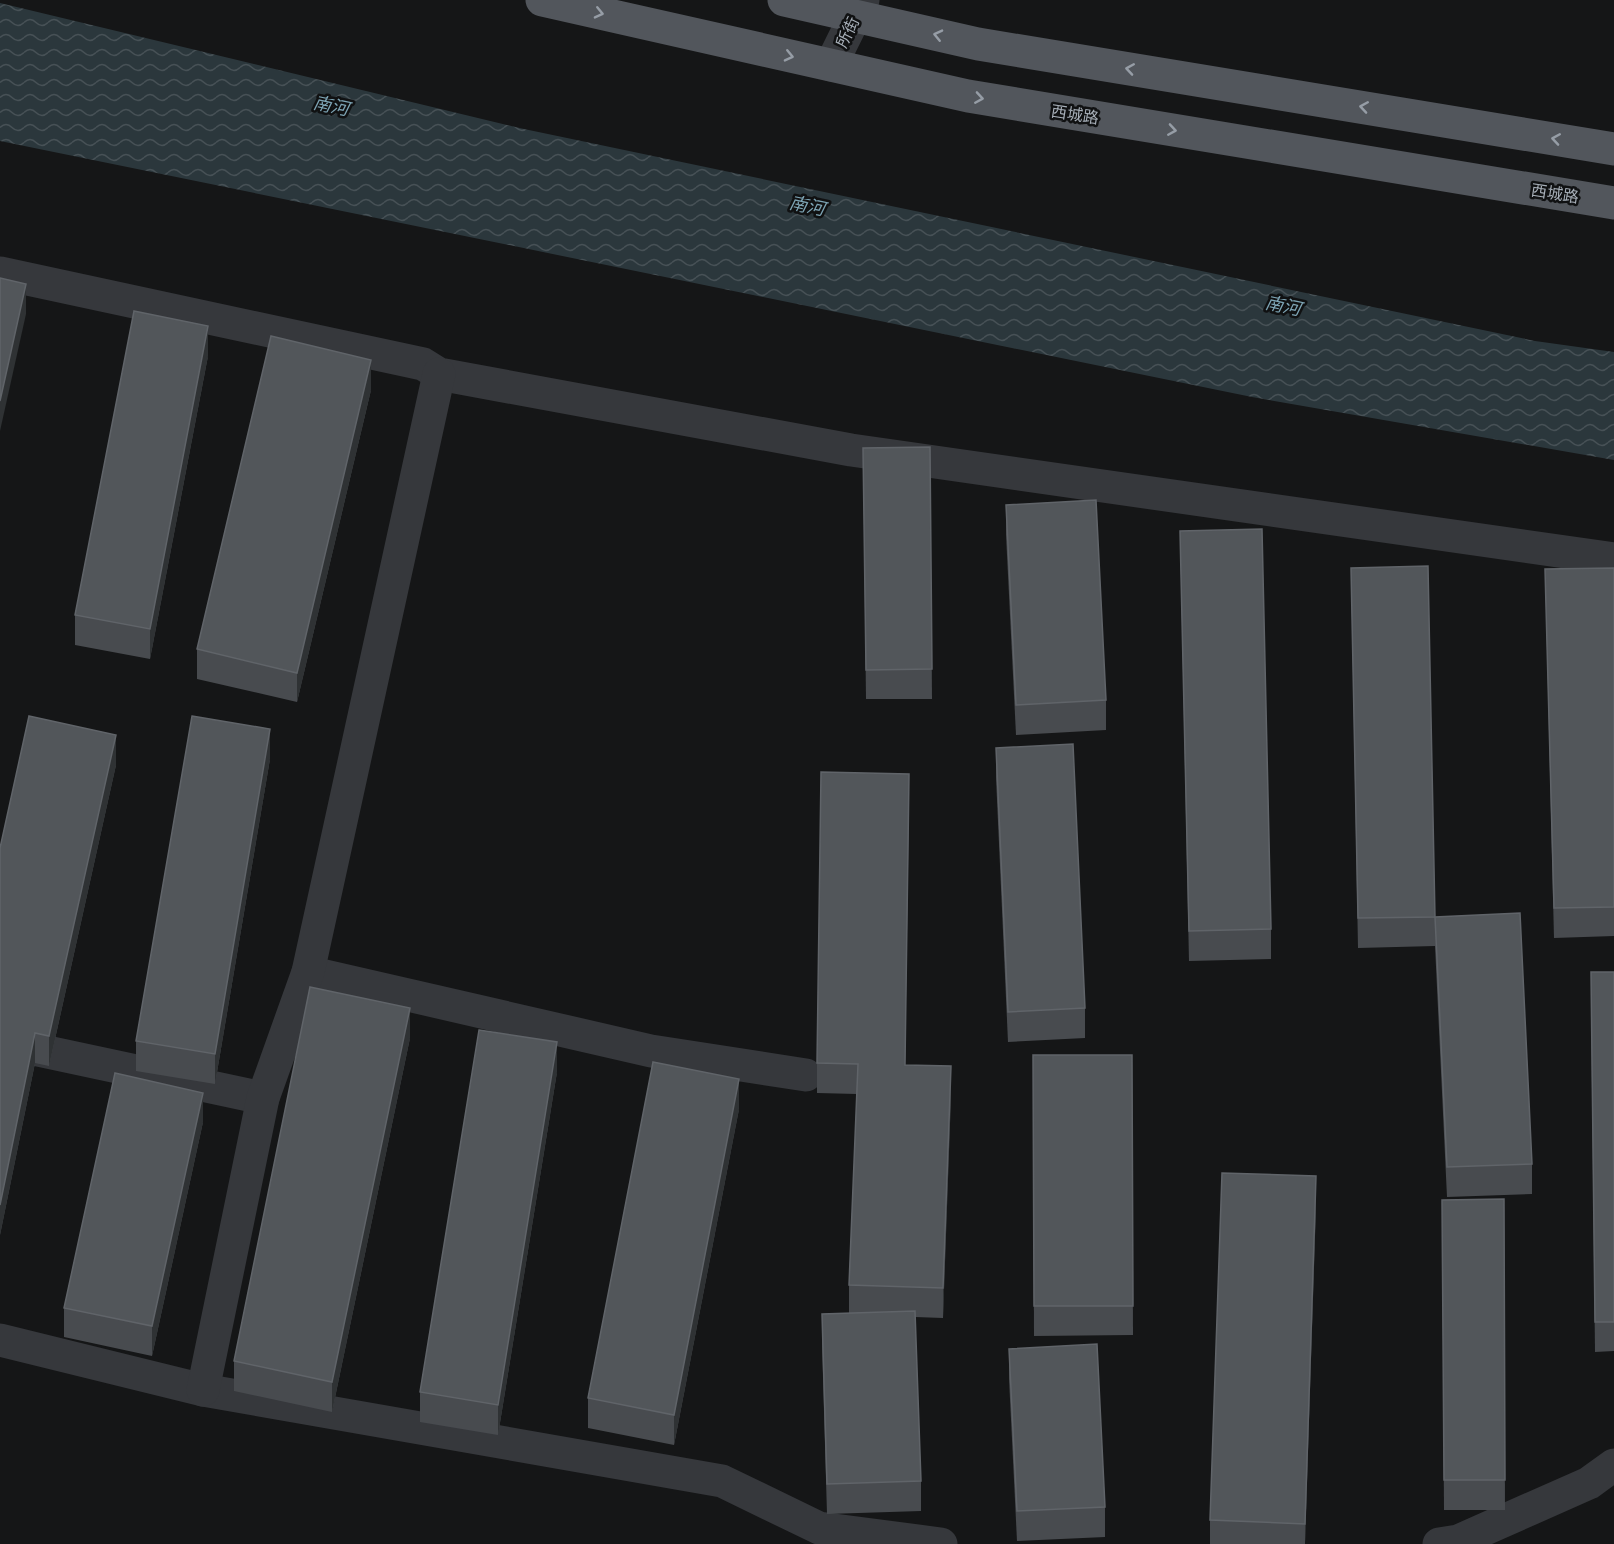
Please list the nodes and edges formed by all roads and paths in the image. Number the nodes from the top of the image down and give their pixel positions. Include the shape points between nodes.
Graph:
1 (542, 0) edge
2 (784, 0) edge
3 (859, 8) edge
4 (831, 65) junction
5 (1614, 149) edge
6 (1614, 202) edge
7 (0, 273) edge
8 (439, 374) junction
9 (1614, 560) edge
10 (308, 972) junction
11 (0, 1042) edge
12 (806, 1075) dead end
13 (262, 1098) junction
14 (0, 1340) edge
15 (203, 1390) junction
16 (1614, 1465) edge
17 (941, 1544) edge
18 (1439, 1544) edge

1 -> 4 main road, 西城路
2 - 3 main road
3 - 4 street, 所街
5 -> 3 main road via 978,44
4 -> 6 main road, 西城路 via 968,96
7 - 8 street via 423,364
8 - 9 street via 851,450
8 - 10 street
10 - 12 street via 651,1051
10 - 13 street
11 - 13 street
13 - 15 street
14 - 15 street
15 - 17 street via 722,1481 819,1528
16 - 18 street via 1589,1483 1458,1541

